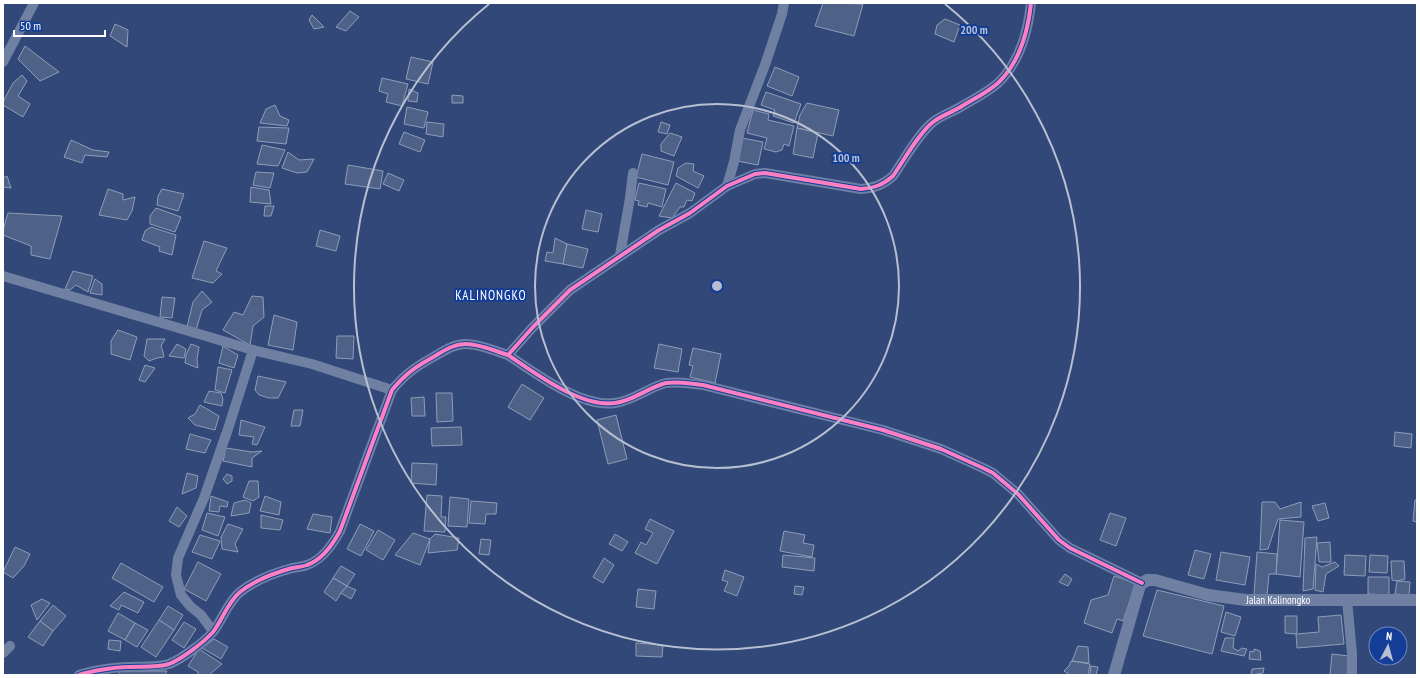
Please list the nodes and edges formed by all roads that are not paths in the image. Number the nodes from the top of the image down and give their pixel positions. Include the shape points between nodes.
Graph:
1 (34, 3) edge
2 (784, 3) edge
3 (1031, 3) edge
4 (3, 62) edge
5 (633, 173) dead end
6 (727, 186) junction
7 (620, 255) junction
8 (3, 276) edge
9 (253, 350) junction
10 (508, 355) junction
11 (392, 390) junction
12 (1142, 583) junction
13 (1347, 600) junction
14 (1417, 600) edge
15 (213, 631) junction
16 (79, 675) edge
17 (1114, 675) edge
18 (1352, 675) edge

1 - 4 street
2 - 6 street via 766,65 740,130
3 - 6 street via 1021,48 1003,77 992,88 933,122 893,176 884,183 869,188 852,188 765,172
5 - 7 street
6 - 7 street via 690,213
7 - 10 street via 570,290
8 - 9 street
9 - 11 street via 312,364
9 - 15 street via 206,491 178,558 176,575 181,595
10 - 11 street via 479,346 460,344 417,366
10 - 12 street via 556,386 602,404 616,403 666,384 677,382 703,385 883,430 941,449 983,468 1005,482 1059,540 1070,548
11 - 15 street via 334,542 307,566 265,577 240,592 232,600
12 - 13 street, Jalan Kalinongko via 1155,580 1208,595 1246,600
12 - 17 street
13 - 14 street, Jalan Kalinongko
13 - 18 street
15 - 16 street via 183,657 168,664 125,667

